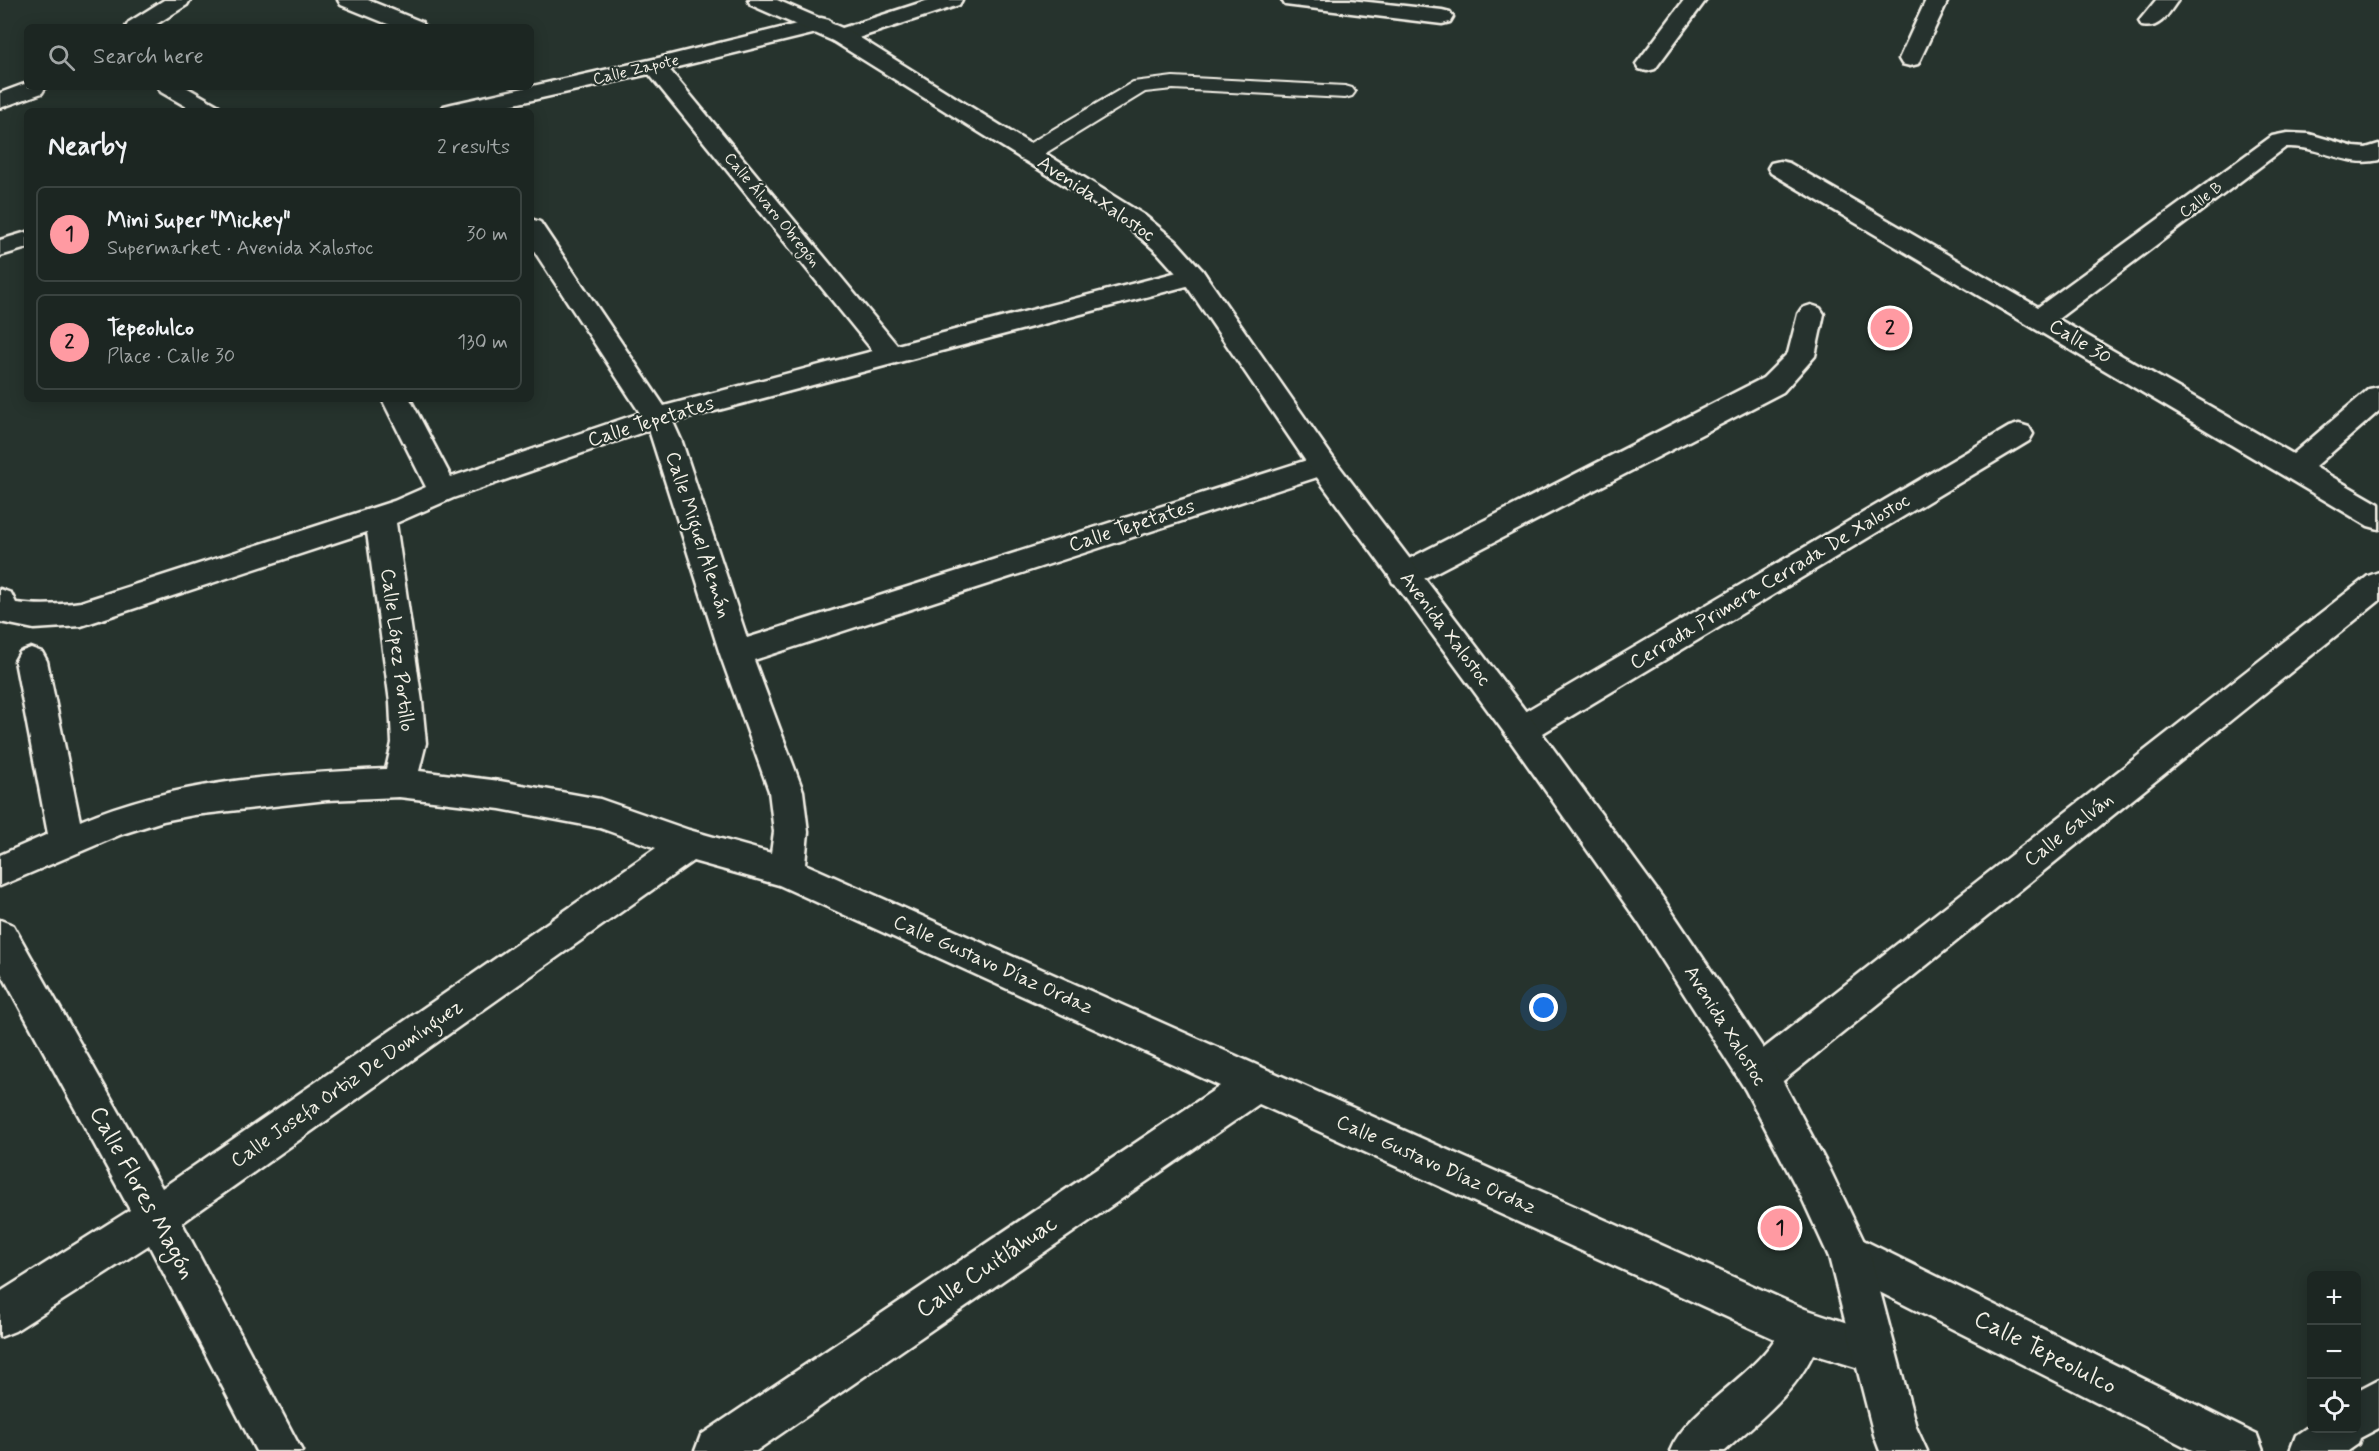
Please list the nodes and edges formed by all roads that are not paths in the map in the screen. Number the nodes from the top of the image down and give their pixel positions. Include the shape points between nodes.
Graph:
1 (179, 0) edge
2 (349, 0) edge
3 (759, 0) edge
4 (951, 0) edge
5 (1293, 0) edge
6 (1695, 0) edge
7 (1937, 0) edge
8 (2167, 0) edge
9 (1442, 17) dead end
10 (2150, 21) dead end
11 (142, 24) edge
12 (407, 24) edge
13 (831, 30) junction
14 (1910, 59) dead end
15 (1647, 64) dead end
16 (654, 66) junction
17 (534, 77) edge
18 (558, 87) junction
19 (29, 90) edge
20 (174, 90) edge
21 (1345, 92) dead end
22 (0, 101) edge
23 (206, 108) edge
24 (466, 108) edge
25 (2379, 151) edge
26 (1028, 154) junction
27 (1780, 168) dead end
28 (534, 232) edge
29 (24, 241) edge
30 (0, 248) edge
31 (1193, 276) junction
32 (1811, 314) dead end
33 (2040, 319) junction
34 (890, 354) junction
35 (2379, 396) edge
36 (398, 402) edge
37 (657, 417) junction
38 (2019, 434) dead end
39 (1323, 465) junction
40 (2294, 469) junction
41 (443, 491) junction
42 (381, 517) junction
43 (2379, 518) edge
44 (1404, 575) junction
45 (2379, 585) edge
46 (2, 608) edge
47 (736, 654) junction
48 (31, 661) dead end
49 (1521, 730) junction
50 (399, 783) junction
51 (67, 842) junction
52 (689, 845) junction
53 (0, 871) edge
54 (786, 872) junction
55 (0, 936) edge
56 (1758, 1077) junction
57 (1256, 1084) junction
58 (156, 1217) junction
59 (1849, 1254) junction
60 (0, 1316) edge
61 (1802, 1329) junction
62 (1875, 1352) junction
63 (2379, 1401) edge
64 (2361, 1414) edge
65 (2335, 1433) edge
66 (280, 1451) edge
67 (717, 1451) edge
68 (1692, 1451) edge
69 (1905, 1451) edge
70 (2241, 1451) edge
71 (2312, 1451) edge

1 - 11 street
2 - 12 street
3 - 13 street, Avenida Xalostoc
4 - 13 street, Calle Zapote
5 - 9 street
6 - 15 street
7 - 14 street
8 - 10 street
13 - 16 street, Calle Zapote
13 - 26 street, Avenida Xalostoc
16 - 18 street, Calle Zapote
16 - 34 street, Calle Álvaro Obregón
17 - 18 street
18 - 24 street, Calle Zapote
19 - 22 street
20 - 23 street
21 - 26 lane via 1173,83 1140,86
25 - 33 street, Calle B via 2363,156 2309,141 2280,141
26 - 31 street, Avenida Xalostoc via 1135,220
27 - 33 street, Calle 30
28 - 37 street, Calle Miguel Alemán
29 - 30 street
31 - 34 street, Calle Tepetates
31 - 39 street, Avenida Xalostoc
32 - 44 street via 1801,357 1773,385
33 - 40 street, Calle 30
34 - 37 street, Calle Tepetates
35 - 40 street
36 - 41 street
37 - 41 street, Calle Tepetates
37 - 47 street, Calle Miguel Alemán
38 - 49 street, Cerrada Primera Cerrada De Xalostoc
39 - 44 street, Avenida Xalostoc
39 - 47 street, Calle Tepetates
40 - 43 street, Calle 30
41 - 42 street, Calle Tepetates
42 - 46 street, Calle Tepetates via 81,614 26,618
42 - 50 street, Calle López Portillo via 409,743
44 - 49 street, Avenida Xalostoc
45 - 56 street, Calle Galván
47 - 54 street, Calle Miguel Alemán via 786,791 791,831
48 - 51 street
49 - 56 street, Avenida Xalostoc via 1651,911
50 - 51 street, Calle Gustavo Díaz Ordaz via 327,786 194,801 114,822
50 - 52 street, Calle Gustavo Díaz Ordaz via 500,795 600,814
51 - 53 street, Calle Gustavo Díaz Ordaz
52 - 54 street, Calle Gustavo Díaz Ordaz
52 - 58 street, Calle Josefa Ortiz De Domínguez
54 - 57 street, Calle Gustavo Díaz Ordaz
55 - 58 street, Calle Flores Magón
56 - 59 street, Avenida Xalostoc
57 - 61 street, Calle Gustavo Díaz Ordaz
57 - 67 street, Calle Cuitláhuac
58 - 60 street, Calle Josefa Ortiz De Domínguez
58 - 66 street, Calle Flores Magón
59 - 62 street, Avenida Xalostoc
59 - 70 street, Calle Tepeolulco
61 - 62 street, Calle Gustavo Díaz Ordaz
61 - 68 street via 1789,1356 1766,1383
62 - 69 street, Avenida Xalostoc via 1896,1434
63 - 64 street
65 - 71 street

